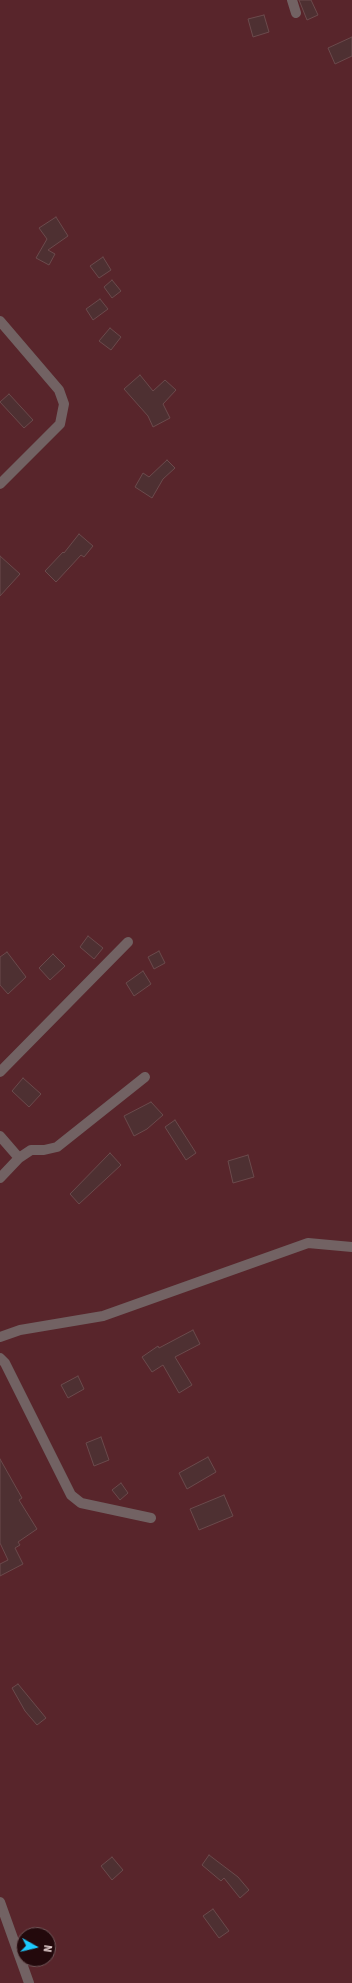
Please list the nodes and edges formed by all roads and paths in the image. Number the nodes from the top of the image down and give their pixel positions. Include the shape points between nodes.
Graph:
1 (292, 0) edge
2 (296, 13) dead end
3 (0, 321) edge
4 (0, 484) edge
5 (128, 942) dead end
6 (0, 1072) edge
7 (145, 1077) dead end
8 (0, 1136) edge
9 (19, 1158) junction
10 (0, 1178) edge
11 (352, 1246) edge
12 (0, 1337) edge
13 (0, 1358) edge
14 (151, 1518) dead end
15 (0, 1902) edge
16 (29, 1983) edge

1 - 2 street
3 - 4 street via 59,390 64,404 60,424
5 - 6 street
7 - 9 street via 57,1147 31,1150
8 - 9 street
9 - 10 street
11 - 12 street via 308,1243 103,1316 20,1330
13 - 14 street via 71,1495 81,1503
15 - 16 street

